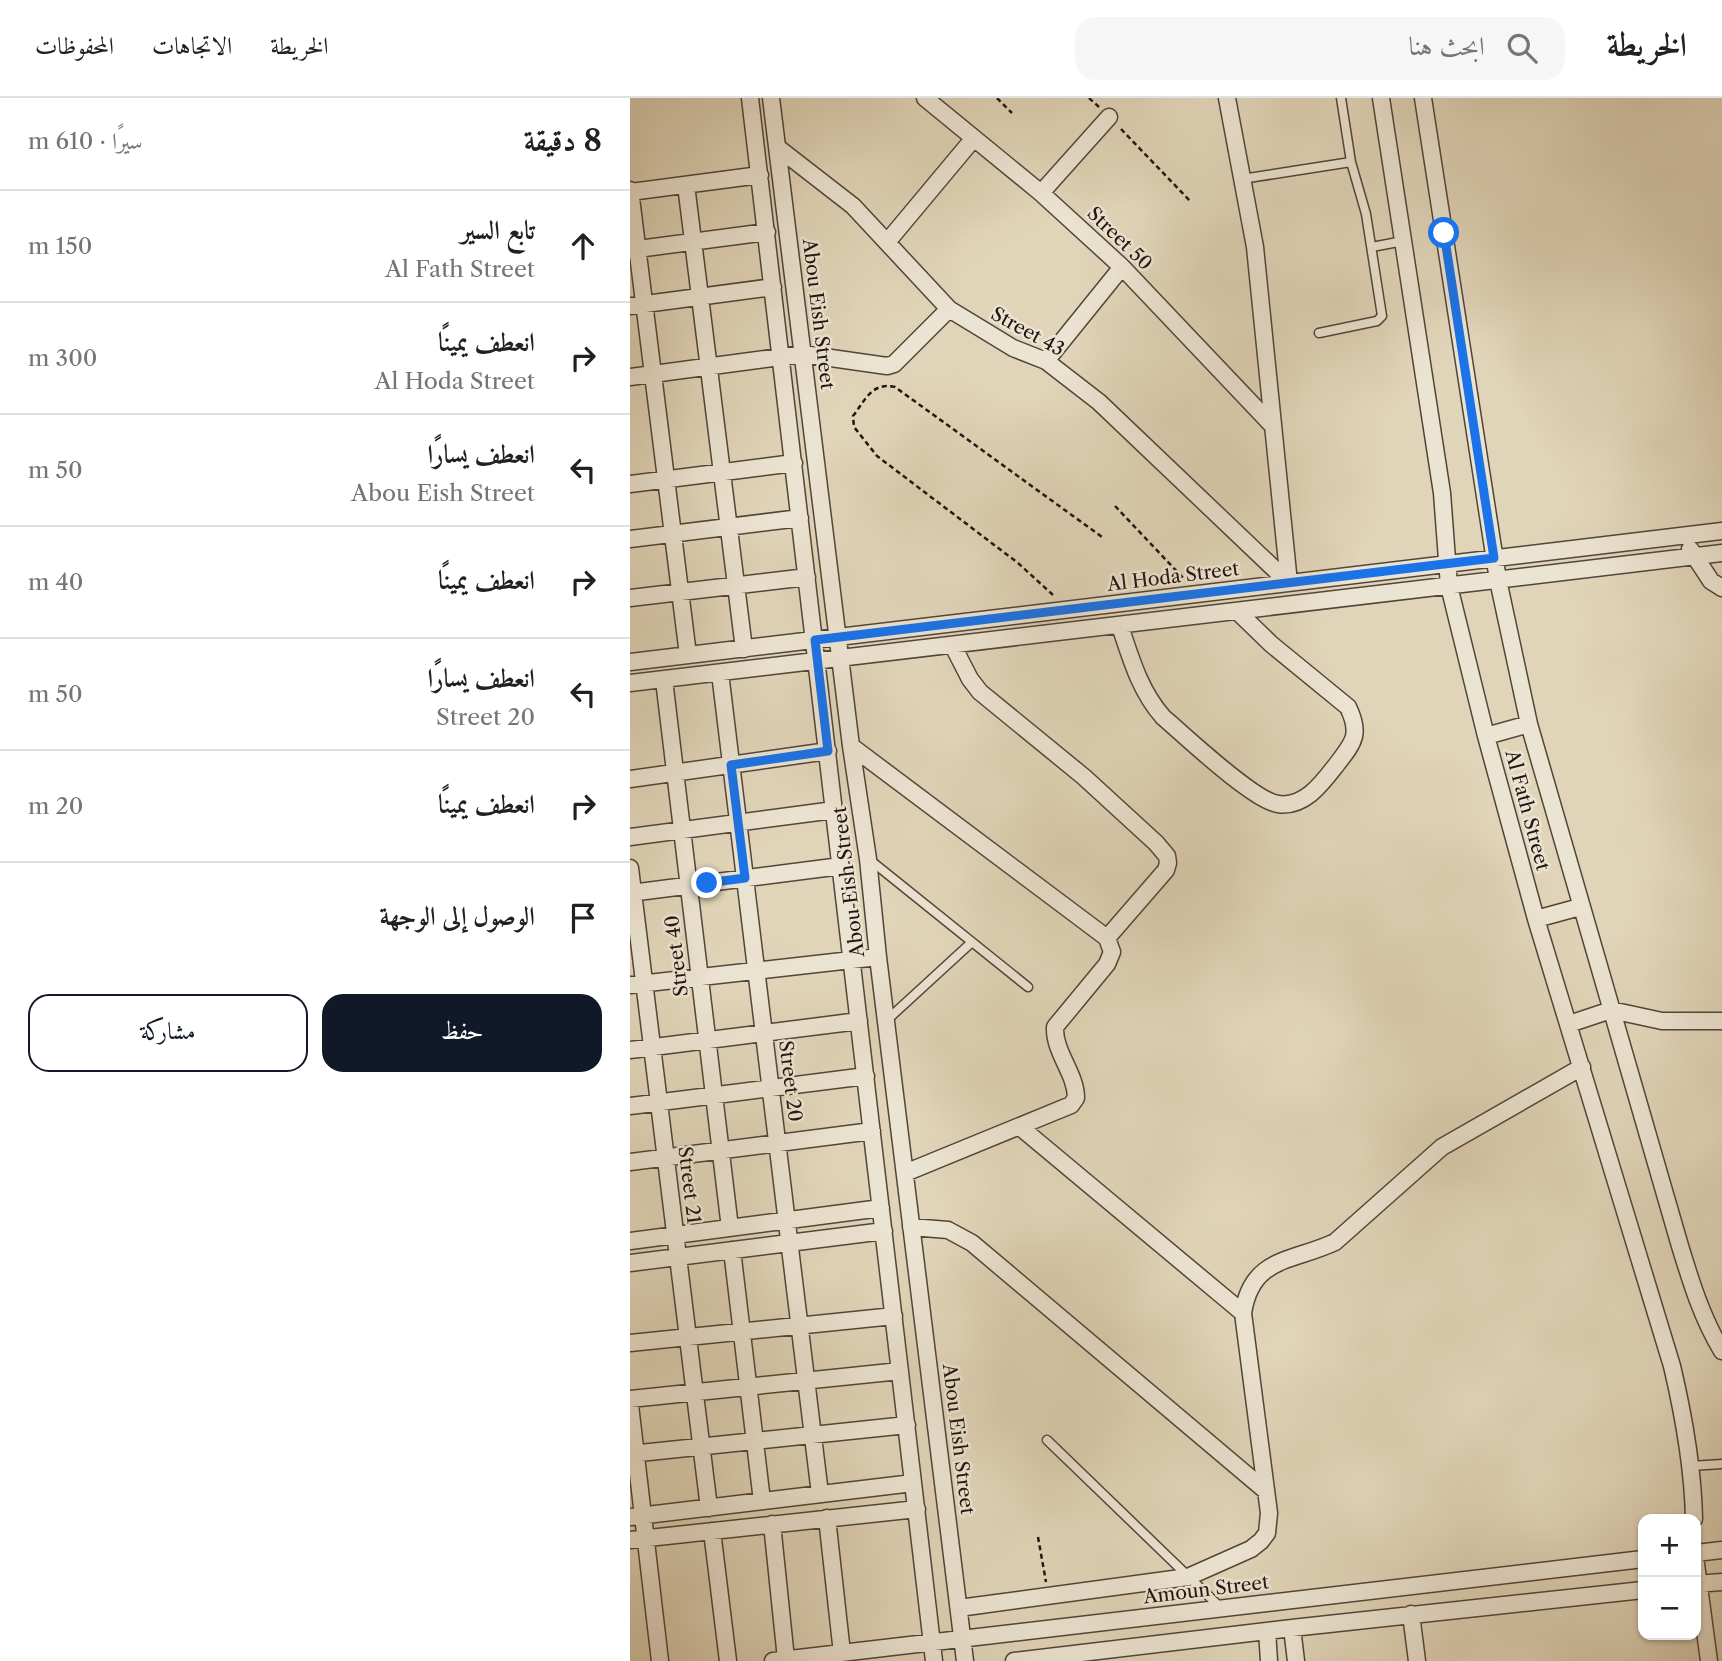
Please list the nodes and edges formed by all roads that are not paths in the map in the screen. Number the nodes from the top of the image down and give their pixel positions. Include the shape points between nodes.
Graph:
1 (750, 98) edge
2 (771, 98) edge
3 (925, 98) edge
4 (1227, 98) edge
5 (1341, 98) edge
6 (1381, 98) edge
7 (1423, 98) edge
8 (1109, 117) road end
9 (974, 138) junction
10 (776, 147) junction
11 (1351, 162) junction
12 (760, 175) junction
13 (1242, 179) junction
14 (686, 185) junction
15 (630, 191) edge
16 (1041, 193) junction
17 (766, 232) junction
18 (888, 241) junction
19 (1403, 241) junction
20 (693, 242) junction
21 (1372, 247) junction
22 (634, 250) edge
23 (1122, 267) junction
24 (773, 287) junction
25 (700, 297) junction
26 (637, 305) edge
27 (949, 309) junction
28 (1319, 333) dead end
29 (803, 354) junction
30 (781, 357) junction
31 (1046, 361) junction
32 (709, 366) junction
33 (653, 374) junction
34 (630, 377) edge
35 (1271, 424) junction
36 (794, 463) junction
37 (722, 472) junction
38 (666, 479) junction
39 (630, 484) edge
40 (800, 518) junction
41 (729, 526) junction
42 (1722, 531) edge
43 (673, 534) junction
44 (1686, 537) junction
45 (630, 539) edge
46 (1722, 553) edge
47 (1693, 556) junction
48 (1494, 558) junction
49 (1446, 563) junction
50 (807, 578) junction
51 (1498, 580) junction
52 (1289, 583) junction
53 (736, 586) junction
54 (1449, 586) junction
55 (1722, 588) edge
56 (680, 592) junction
57 (630, 598) edge
58 (1238, 612) junction
59 (1119, 626) junction
60 (838, 638) junction
61 (815, 640) junction
62 (953, 646) junction
63 (744, 649) junction
64 (688, 655) junction
65 (841, 659) junction
66 (630, 662) edge
67 (817, 662) junction
68 (720, 673) junction
69 (664, 680) junction
70 (630, 683) edge
71 (1529, 724) junction
72 (1486, 736) junction
73 (851, 746) junction
74 (828, 751) junction
75 (731, 765) junction
76 (675, 773) junction
77 (630, 779) edge
78 (834, 810) junction
79 (738, 822) junction
80 (682, 830) junction
81 (630, 837) edge
82 (868, 859) junction
83 (841, 866) junction
84 (630, 867) edge
85 (745, 878) junction
86 (689, 886) junction
87 (632, 893) edge
88 (1580, 907) junction
89 (1536, 919) junction
90 (1107, 939) junction
91 (972, 942) junction
92 (878, 957) junction
93 (852, 960) junction
94 (756, 971) junction
95 (700, 978) junction
96 (637, 985) edge
97 (1028, 987) dead end
98 (1611, 1010) junction
99 (887, 1020) junction
100 (859, 1021) junction
101 (1722, 1021) edge
102 (1569, 1024) junction
103 (764, 1033) junction
104 (707, 1040) junction
105 (652, 1047) junction
106 (630, 1050) edge
107 (1582, 1067) junction
108 (866, 1076) junction
109 (771, 1088) junction
110 (714, 1095) junction
111 (659, 1102) junction
112 (630, 1106) edge
113 (1020, 1127) junction
114 (872, 1131) junction
115 (778, 1143) junction
116 (720, 1151) junction
117 (666, 1158) junction
118 (630, 1163) edge
119 (905, 1173) junction
120 (908, 1198) junction
121 (881, 1204) junction
122 (787, 1220) junction
123 (911, 1227) junction
124 (730, 1228) junction
125 (884, 1231) junction
126 (675, 1235) junction
127 (630, 1241) edge
128 (790, 1243) junction
129 (732, 1250) junction
130 (678, 1257) junction
131 (630, 1263) edge
132 (1243, 1313) junction
133 (894, 1315) junction
134 (800, 1325) junction
135 (742, 1331) junction
136 (688, 1337) junction
137 (630, 1343) edge
138 (1722, 1351) edge
139 (900, 1371) junction
140 (807, 1380) junction
141 (749, 1386) junction
142 (694, 1392) junction
143 (630, 1399) edge
144 (630, 1405) edge
145 (907, 1425) junction
146 (813, 1435) junction
147 (1047, 1440) dead end
148 (755, 1441) junction
149 (701, 1447) junction
150 (633, 1454) edge
151 (1722, 1464) edge
152 (1691, 1466) junction
153 (914, 1483) junction
154 (1266, 1491) junction
155 (820, 1494) junction
156 (762, 1501) junction
157 (709, 1508) junction
158 (917, 1508) junction
159 (1694, 1514) edge
160 (636, 1516) edge
161 (827, 1518) junction
162 (772, 1524) junction
163 (712, 1531) junction
164 (638, 1539) edge
165 (1722, 1550) edge
166 (1701, 1552) edge
167 (1638, 1560) edge
168 (1188, 1577) junction
169 (1722, 1581) edge
170 (1701, 1584) edge
171 (1638, 1591) edge
172 (959, 1608) junction
173 (1222, 1609) junction
174 (1701, 1610) edge
175 (1411, 1614) junction
176 (1121, 1620) junction
177 (1292, 1628) junction
178 (1267, 1631) junction
179 (963, 1639) junction
180 (932, 1642) junction
181 (842, 1653) junction
182 (1125, 1654) edge
183 (779, 1660) edge
184 (660, 1661) edge
185 (728, 1661) edge
186 (934, 1661) edge
187 (965, 1661) edge
188 (1014, 1661) edge
189 (1269, 1661) edge
190 (1296, 1661) edge
191 (1417, 1661) edge
192 (1709, 1661) edge

1 - 12 street, Abou Eish Street
2 - 10 street, Abou Eish Street
3 - 9 street, Street 50
4 - 13 street
5 - 11 lane
6 - 19 street, Al Fath Street
7 - 48 street, Al Fath Street
8 - 16 street
9 - 16 street, Street 50
9 - 18 street
10 - 18 street, Street 43 via 853,206
10 - 29 street, Abou Eish Street
11 - 13 lane
11 - 21 lane
12 - 14 street
12 - 17 street, Abou Eish Street
13 - 35 street via 1255,247
14 - 15 street
14 - 20 street
15 - 22 street
16 - 23 street, Street 50
17 - 20 street
17 - 24 street, Abou Eish Street
18 - 27 street, Street 43
19 - 21 lane
19 - 49 street, Al Fath Street via 1442,493
20 - 22 street
20 - 25 street
21 - 28 lane via 1380,319
22 - 26 street
23 - 31 street
23 - 35 street, Street 50
24 - 25 street
24 - 30 street, Abou Eish Street
25 - 26 street
25 - 32 street
26 - 33 street
27 - 29 street via 894,364 880,366
27 - 31 street, Street 43 via 1013,348
29 - 30 street
29 - 60 street, Abou Eish Street
30 - 32 street
30 - 36 street, Abou Eish Street
31 - 52 street, Street 43 via 1099,402
32 - 33 street
32 - 37 street
33 - 34 street
33 - 38 street
35 - 52 street
36 - 37 street
36 - 40 street, Abou Eish Street
37 - 38 street
37 - 41 street
38 - 39 street
38 - 43 street
40 - 41 street
40 - 50 street, Abou Eish Street
41 - 43 street
41 - 53 street
42 - 44 street, Al Hoda Street
43 - 45 street
43 - 56 street
44 - 47 street
44 - 48 street, Al Hoda Street
46 - 47 street
47 - 51 street
47 - 55 street
48 - 49 street, Al Hoda Street
48 - 51 street, Al Fath Street
49 - 52 street, Al Hoda Street
49 - 54 street, Al Fath Street
50 - 53 street
50 - 61 street, Abou Eish Street
51 - 54 street
51 - 71 street, Al Fath Street
52 - 60 street, Al Hoda Street
53 - 56 street
53 - 63 street
54 - 58 street
54 - 72 street, Al Fath Street
56 - 57 street
56 - 64 street
58 - 59 street
58 - 59 street via 1337,696 1354,719 1354,742 1317,790 1300,801 1278,804 1256,795 1163,717 1136,676
59 - 62 street
60 - 61 street, Al Hoda Street
60 - 65 street, Abou Eish Street
61 - 63 street, Al Hoda Street
61 - 67 street, Abou Eish Street
62 - 65 street
62 - 90 street via 980,692 1084,777 1163,850 1166,870
63 - 64 street, Al Hoda Street
64 - 66 street, Al Hoda Street
65 - 67 street
65 - 73 street, Abou Eish Street
67 - 68 street
67 - 74 street, Abou Eish Street
68 - 69 street
68 - 75 street, Street 20
69 - 70 street
69 - 76 street, Street 40
71 - 72 street
71 - 88 street, Al Fath Street
72 - 89 street, Al Fath Street
73 - 82 street, Abou Eish Street
73 - 90 street
74 - 75 street
74 - 78 street, Abou Eish Street
75 - 76 street
75 - 79 street, Street 20
76 - 77 street
76 - 80 street, Street 40
78 - 79 street
78 - 83 street, Abou Eish Street
79 - 80 street
79 - 85 street, Street 20
80 - 81 street
80 - 86 street, Street 40
82 - 91 lane
82 - 92 street, Abou Eish Street
83 - 85 street
83 - 93 street, Abou Eish Street
84 - 87 street, Street 21
85 - 86 street
85 - 94 street, Street 20
86 - 87 street
86 - 95 street, Street 40
87 - 96 street, Street 21
88 - 89 street
88 - 98 street, Al Fath Street
89 - 102 street, Al Fath Street
90 - 113 street via 1111,957 1055,1027 1056,1040 1075,1080 1076,1098 1063,1109
91 - 97 lane
91 - 99 lane
92 - 93 street
92 - 99 street, Abou Eish Street
93 - 94 street
93 - 100 street, Abou Eish Street
94 - 95 street
94 - 103 street, Street 20
95 - 96 street
95 - 104 street, Street 40
96 - 105 street, Street 21
98 - 101 street via 1662,1021
98 - 102 street
98 - 138 street, Al Fath Street via 1695,1293
99 - 119 street, Abou Eish Street
100 - 103 street
100 - 108 street, Abou Eish Street
102 - 107 street, Al Fath Street
103 - 104 street
103 - 109 street, Street 20
104 - 105 street
104 - 110 street, Street 40
105 - 106 street
105 - 111 street, Street 21
107 - 132 street via 1442,1147 1335,1242 1264,1270 1245,1298
107 - 152 street, Al Fath Street via 1672,1366
108 - 109 street
108 - 114 street, Abou Eish Street
109 - 110 street
109 - 115 street, Street 20
110 - 111 street
110 - 116 street, Street 40
111 - 112 street
111 - 117 street, Street 21
113 - 119 street
113 - 132 street
114 - 115 street
114 - 121 street, Abou Eish Street
115 - 116 street
115 - 122 street, Street 20
116 - 117 street
116 - 124 street, Street 40
117 - 118 street
117 - 126 street, Street 21
119 - 120 street, Abou Eish Street
120 - 121 street
120 - 123 street, Abou Eish Street
121 - 122 street
121 - 125 street, Abou Eish Street
122 - 124 street
122 - 128 street, Street 20
123 - 154 street via 948,1230 972,1243
123 - 172 street, Abou Eish Street
124 - 126 street
125 - 128 street
125 - 133 street, Abou Eish Street
126 - 127 street
126 - 130 street, Street 21
128 - 129 street
128 - 134 street, Street 20
129 - 130 street
129 - 135 street
130 - 131 street
130 - 136 street, Street 21
132 - 154 street
133 - 134 street
133 - 139 street, Abou Eish Street
134 - 135 street
134 - 140 street, Street 20
135 - 136 street
135 - 141 street
136 - 137 street
136 - 142 street, Street 21
139 - 140 street
139 - 145 street, Abou Eish Street
140 - 141 street
140 - 146 street, Street 20
141 - 142 street
141 - 148 street
142 - 143 street
142 - 149 street, Street 21
144 - 150 street
145 - 146 street
145 - 153 street, Abou Eish Street
146 - 148 street
146 - 155 street, Street 20
147 - 168 lane
148 - 149 street
148 - 156 street
149 - 150 street
149 - 157 street, Street 21
150 - 160 street
151 - 152 lane
152 - 159 street, Al Fath Street
153 - 155 street
153 - 158 street, Abou Eish Street
154 - 168 street via 1269,1523 1261,1541
155 - 156 street
156 - 157 street
157 - 160 street
158 - 161 street
158 - 180 street, Abou Eish Street
160 - 164 street
161 - 162 street
161 - 181 street
162 - 163 street
162 - 183 street
163 - 164 street
163 - 185 street
164 - 184 street
165 - 166 street
167 - 173 street, Amoun Street
168 - 172 street
168 - 173 lane
169 - 170 street
171 - 175 street
172 - 179 street, Abou Eish Street
173 - 176 street, Amoun Street
174 - 192 street
175 - 177 street
175 - 191 street
176 - 179 street, Amoun Street
176 - 182 street
177 - 178 street
177 - 190 street
178 - 182 street
178 - 189 street
179 - 180 street, Amoun Street
179 - 187 street, Abou Eish Street
180 - 181 street, Amoun Street
180 - 186 street, Abou Eish Street
181 - 183 street, Amoun Street
182 - 188 street

